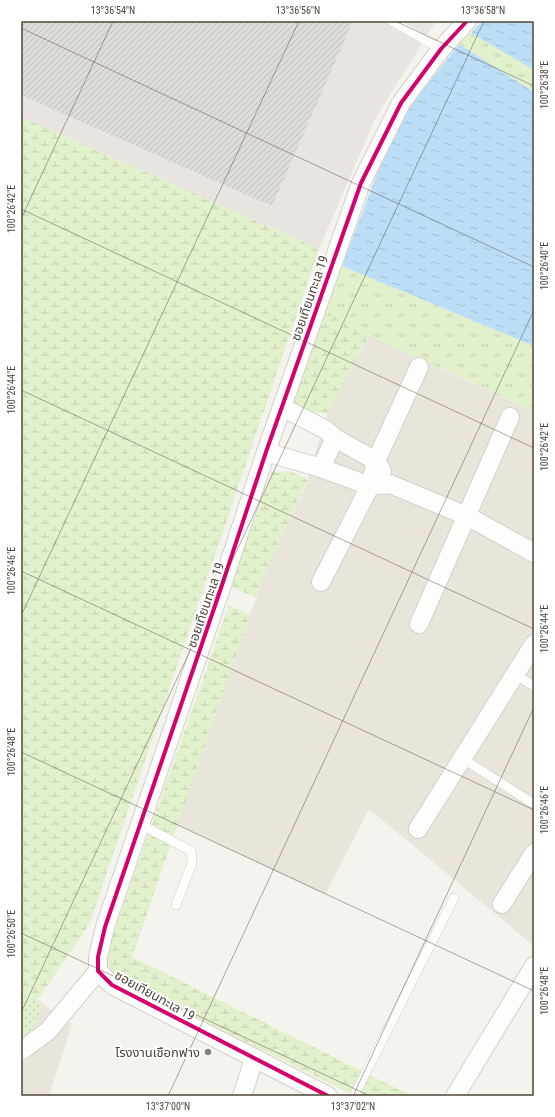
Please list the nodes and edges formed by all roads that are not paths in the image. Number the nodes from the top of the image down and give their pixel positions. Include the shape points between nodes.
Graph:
1 (392, 21) edge
2 (467, 21) edge
3 (441, 49) junction
4 (419, 367) dead end
5 (282, 407) junction
6 (510, 417) dead end
7 (335, 438) junction
8 (266, 452) junction
9 (376, 461) junction
10 (321, 468) junction
11 (390, 484) junction
12 (370, 486) junction
13 (467, 516) junction
14 (534, 553) edge
15 (321, 582) dead end
16 (419, 624) dead end
17 (534, 644) edge
18 (516, 675) junction
19 (534, 686) edge
20 (463, 759) junction
21 (534, 804) edge
22 (140, 824) junction
23 (418, 830) dead end
24 (534, 853) edge
25 (454, 898) dead end
26 (502, 904) dead end
27 (176, 905) dead end
28 (534, 966) edge
29 (98, 971) junction
30 (21, 1051) edge
31 (254, 1059) junction
32 (302, 1090) edge
33 (242, 1096) edge
34 (328, 1096) edge
35 (354, 1096) edge
36 (455, 1096) edge

1 - 3 lane
2 - 3 street, ซอยเทียนทะเล 19
3 - 5 street, ซอยเทียนทะเล 19 via 401,103 361,183
4 - 9 street
5 - 7 street via 326,430
5 - 8 street, ซอยเทียนทะเล 19
6 - 13 street
7 - 9 street
7 - 10 street
8 - 10 street
8 - 22 street, ซอยเทียนทะเล 19
9 - 11 street
9 - 12 street
10 - 12 street
11 - 12 street
11 - 13 street
12 - 15 street
13 - 14 street
13 - 16 street
17 - 18 street
18 - 19 lane
18 - 20 street
20 - 21 lane
20 - 23 street
22 - 27 lane via 191,851 192,863
22 - 29 street, ซอยเทียนทะเล 19 via 105,927 98,957
24 - 26 street
25 - 35 lane
28 - 36 street
29 - 30 street via 48,1031
29 - 31 street, ซอยเทียนทะเล 19 via 112,985
31 - 32 street, ซอยเทียนทะเล 19
31 - 33 street
32 - 34 street, ซอยเทียนทะเล 19

